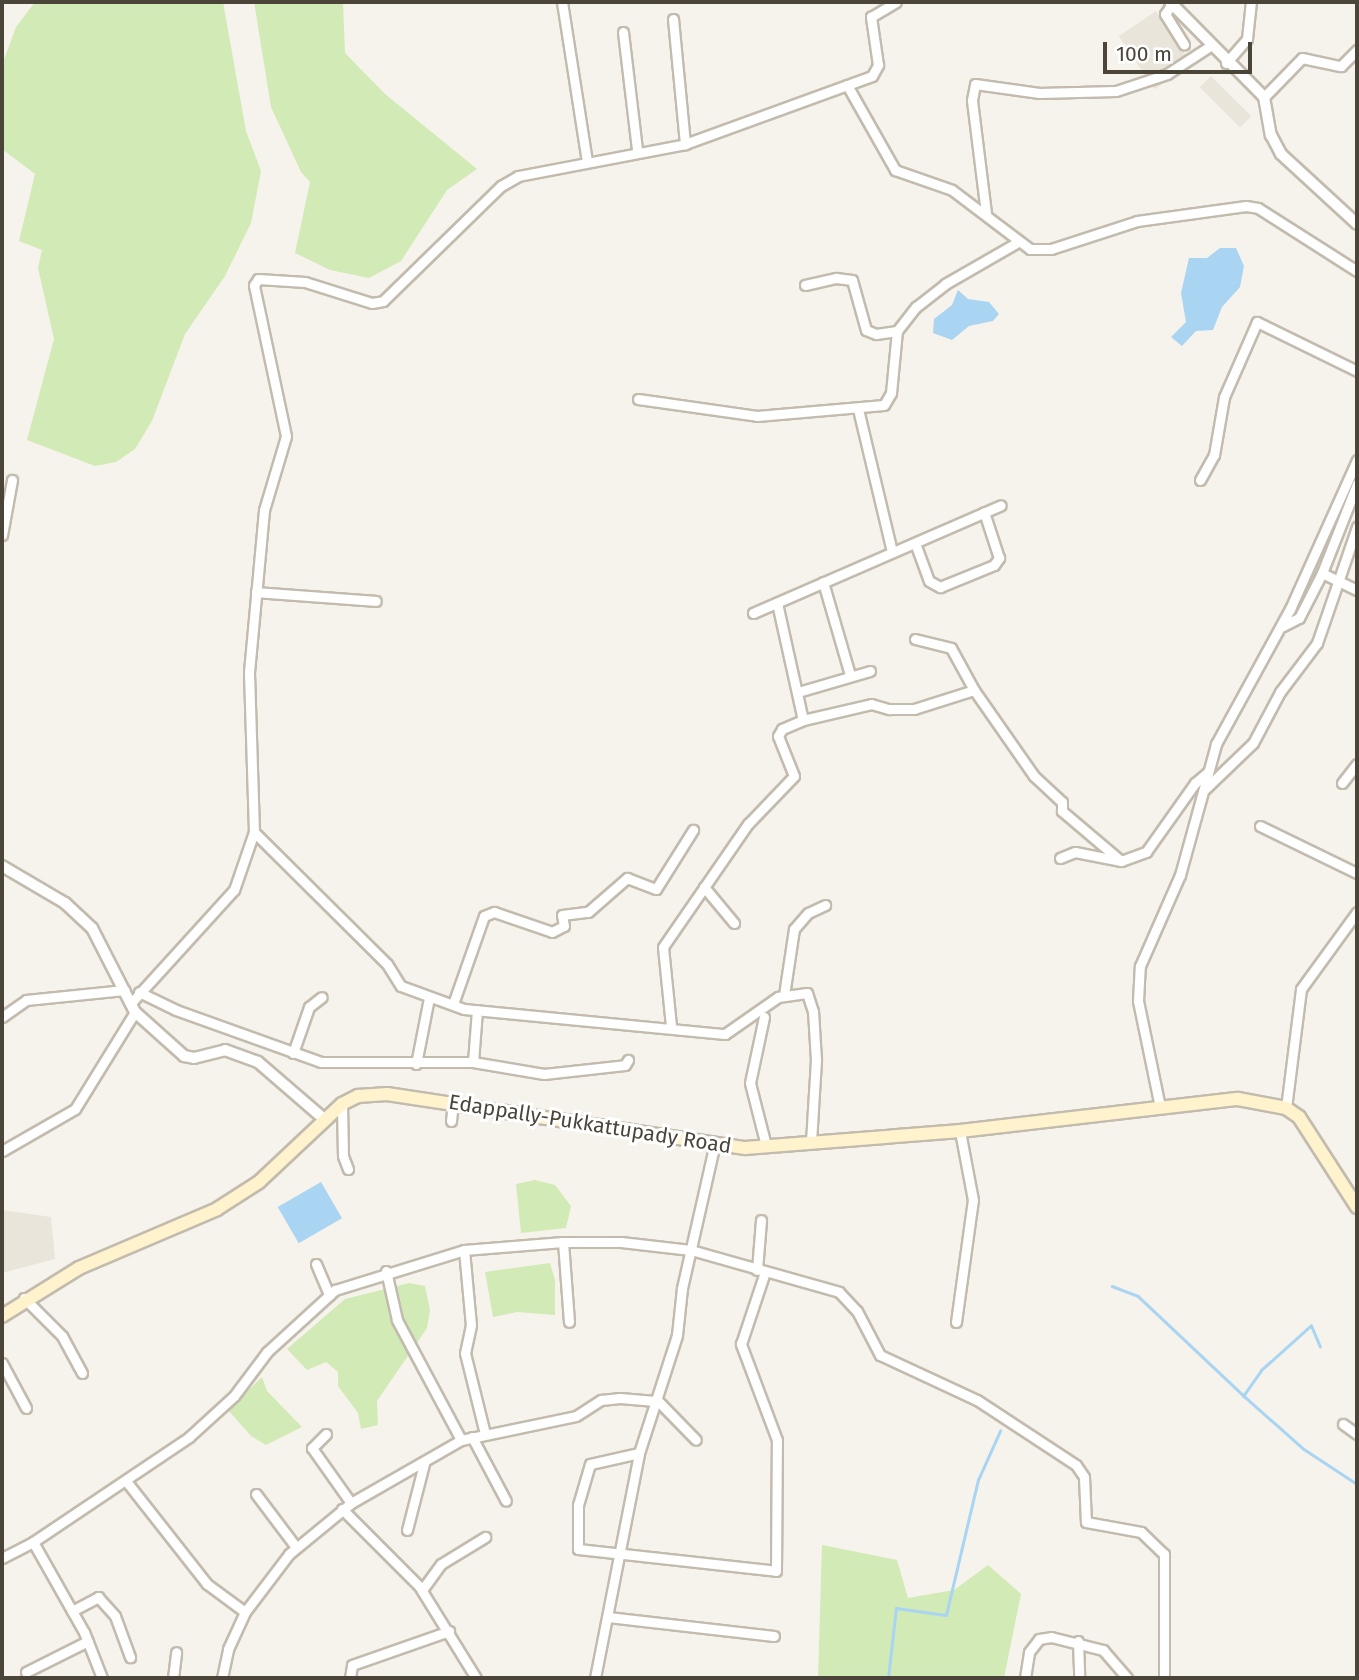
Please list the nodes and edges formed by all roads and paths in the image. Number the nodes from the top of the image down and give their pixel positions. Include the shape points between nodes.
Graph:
1 (562, 2) edge
2 (896, 2) edge
3 (1251, 2) edge
4 (1171, 3) edge
5 (673, 19) dead end
6 (623, 32) dead end
7 (1184, 44) dead end
8 (1210, 46) junction
9 (1357, 50) edge
10 (1226, 63) junction
11 (848, 85) junction
12 (1264, 97) junction
13 (685, 144) junction
14 (637, 150) junction
15 (587, 161) junction
16 (986, 212) junction
17 (1357, 224) edge
18 (1018, 242) junction
19 (1357, 271) edge
20 (805, 285) dead end
21 (897, 331) junction
22 (1357, 371) edge
23 (638, 399) dead end
24 (858, 409) junction
25 (1357, 460) edge
26 (12, 480) dead end
27 (1200, 480) dead end
28 (1357, 484) edge
29 (1001, 505) dead end
30 (984, 512) junction
31 (1357, 527) edge
32 (2, 535) edge
33 (915, 543) junction
34 (892, 552) junction
35 (1322, 573) junction
36 (823, 582) junction
37 (1339, 582) junction
38 (1357, 590) edge
39 (256, 592) junction
40 (376, 601) dead end
41 (777, 603) junction
42 (753, 613) dead end
43 (1281, 627) junction
44 (915, 639) dead end
45 (870, 671) dead end
46 (850, 675) junction
47 (974, 690) junction
48 (798, 692) junction
49 (803, 720) junction
50 (1357, 764) edge
51 (1207, 773) junction
52 (1342, 783) dead end
53 (1205, 789) junction
54 (1260, 826) dead end
55 (693, 830) dead end
56 (254, 832) junction
57 (1060, 858) dead end
58 (1121, 861) junction
59 (2, 866) edge
60 (1357, 873) edge
61 (704, 887) junction
62 (825, 905) dead end
63 (1357, 912) edge
64 (734, 923) dead end
65 (124, 990) junction
66 (139, 992) junction
67 (785, 995) junction
68 (322, 997) dead end
69 (429, 998) junction
70 (453, 1004) junction
71 (133, 1008) junction
72 (477, 1010) junction
73 (2, 1017) edge
74 (764, 1017) dead end
75 (671, 1026) junction
76 (293, 1053) junction
77 (628, 1060) dead end
78 (473, 1062) junction
79 (416, 1064) junction
80 (453, 1101) junction
81 (342, 1104) junction
82 (1160, 1107) junction
83 (1286, 1108) junction
84 (324, 1119) junction
85 (451, 1121) dead end
86 (960, 1131) junction
87 (811, 1141) junction
88 (766, 1146) junction
89 (714, 1147) junction
90 (2, 1151) edge
91 (348, 1169) dead end
92 (1357, 1207) edge
93 (761, 1220) dead end
94 (563, 1242) junction
95 (464, 1250) junction
96 (691, 1250) junction
97 (316, 1264) dead end
98 (386, 1271) junction
99 (761, 1271) junction
100 (329, 1295) junction
101 (24, 1298) junction
102 (2, 1316) edge
103 (569, 1322) dead end
104 (956, 1322) dead end
105 (2, 1363) edge
106 (82, 1373) dead end
107 (658, 1401) junction
108 (26, 1408) dead end
109 (1343, 1424) dead end
110 (326, 1434) dead end
111 (485, 1434) junction
112 (1357, 1434) edge
113 (472, 1437) junction
114 (461, 1440) junction
115 (696, 1440) dead end
116 (639, 1452) junction
117 (424, 1464) junction
118 (126, 1481) junction
119 (256, 1494) dead end
120 (506, 1501) dead end
121 (351, 1503) junction
122 (342, 1510) junction
123 (407, 1530) dead end
124 (485, 1537) dead end
125 (33, 1542) junction
126 (296, 1546) junction
127 (621, 1555) junction
128 (2, 1558) edge
129 (422, 1590) junction
130 (72, 1611) junction
131 (245, 1612) junction
132 (608, 1617) junction
133 (449, 1631) junction
134 (774, 1636) dead end
135 (88, 1641) junction
136 (1078, 1642) junction
137 (176, 1652) dead end
138 (130, 1657) dead end
139 (26, 1672) dead end
140 (102, 1678) edge
141 (173, 1678) edge
142 (222, 1678) edge
143 (350, 1678) edge
144 (476, 1678) edge
145 (595, 1678) edge
146 (1025, 1678) edge
147 (1079, 1678) edge
148 (1127, 1678) edge
149 (1164, 1678) edge

1 - 15 street
2 - 11 street via 871,17 876,71
3 - 10 street via 1247,39
4 - 7 street via 1165,14
4 - 8 street
5 - 13 street
6 - 14 street
8 - 10 street
8 - 16 street via 1167,74 1116,91 1040,93 975,84 972,100
9 - 12 street via 1341,66 1302,58
10 - 12 street
11 - 13 street
11 - 16 street via 895,170 951,190
12 - 17 street via 1271,135 1282,153
13 - 14 street
14 - 15 street
15 - 39 street via 519,176 501,186 383,301 372,303 305,282 258,279 254,285 286,436 264,510
16 - 18 street
18 - 19 street via 1030,249 1051,249 1137,221 1246,206 1258,208
18 - 21 street via 930,294
20 - 21 street via 852,280 866,330 876,334
21 - 24 street via 889,401
22 - 27 street via 1256,322 1224,397 1214,455
23 - 24 street via 757,415
24 - 34 street
25 - 43 street
26 - 32 street
28 - 35 street
29 - 30 street
30 - 33 street
30 - 33 street via 999,558 994,565 940,587 929,581
31 - 37 street
33 - 34 street
34 - 36 street
35 - 37 street
35 - 43 street via 1299,618
36 - 41 street
36 - 46 street
37 - 38 street
37 - 53 street via 1317,643 1280,692 1266,723 1253,743
39 - 40 street
39 - 56 street via 249,671
41 - 42 street
41 - 48 street
43 - 51 street via 1228,718
44 - 47 street via 951,648
45 - 46 street
46 - 48 street
47 - 49 street via 914,709 871,704
47 - 58 street via 1034,776 1062,802 1062,811
48 - 49 street
49 - 61 street via 782,729 778,736 794,776 748,824
50 - 52 street
51 - 53 street
51 - 58 street via 1195,783 1156,842 1146,852
53 - 82 street via 1180,875 1140,966 1138,1001
54 - 60 street
55 - 70 street via 656,889 627,878 588,912 562,915 564,926 552,932 494,912 484,916
56 - 66 street via 234,890
56 - 69 street via 387,964 401,986
57 - 58 street via 1074,852
59 - 65 street via 65,903 92,928
61 - 64 street
61 - 75 street via 663,947
62 - 67 street via 808,913 794,929
63 - 83 street via 1301,989
65 - 71 street
65 - 73 street via 26,1000
66 - 71 street
66 - 76 street
67 - 75 street via 725,1034
67 - 87 street via 807,993 811,1002 816,1060
68 - 76 street via 309,1007
69 - 70 street
69 - 79 street
70 - 72 street
71 - 84 street via 184,1056 225,1050 258,1062
71 - 90 street via 75,1109
72 - 75 street via 577,1022
72 - 78 street
74 - 88 street via 750,1083
76 - 79 street via 320,1062
77 - 78 street via 625,1065 544,1074
78 - 79 street
80 - 81 main road, Edappally-Pukkattupady Road via 387,1094
80 - 85 street
80 - 89 main road, Edappally-Pukkattupady Road
81 - 84 main road, Edappally-Pukkattupady Road
81 - 91 street
82 - 83 main road, Edappally-Pukkattupady Road via 1238,1099
82 - 86 main road, Edappally-Pukkattupady Road
83 - 92 main road via 1312,1131
84 - 101 main road, Edappally-Pukkattupady Road via 259,1182 217,1209 79,1268
86 - 87 main road, Edappally-Pukkattupady Road
86 - 104 street via 973,1200
87 - 88 main road, Edappally-Pukkattupady Road
88 - 89 main road, Edappally-Pukkattupady Road
89 - 96 street
93 - 99 street
94 - 95 street
94 - 96 street
94 - 103 street
95 - 98 street
95 - 111 street via 471,1325 465,1353
96 - 99 street
96 - 107 street via 677,1335
97 - 100 street
98 - 100 street
98 - 114 street via 397,1320
99 - 127 street via 741,1344 777,1440 776,1571
99 - 149 street via 839,1292 867,1326 880,1355 977,1400 1076,1465 1084,1477 1086,1522 1152,1538 1164,1554
100 - 118 street via 267,1352 216,1413
101 - 102 main road, Edappally-Pukkattupady Road
101 - 106 street via 62,1336
105 - 108 street
107 - 111 street via 608,1398 576,1416
107 - 115 street
107 - 116 street
109 - 112 street
110 - 121 street via 312,1448
111 - 113 street
113 - 114 street
113 - 120 street
114 - 117 street
116 - 127 street
116 - 127 street via 590,1464 580,1493 578,1549
117 - 121 street
117 - 123 street
118 - 125 street
118 - 131 street via 207,1584
119 - 126 street
121 - 122 street
122 - 126 street
122 - 129 street
124 - 129 street via 441,1564
125 - 128 street
125 - 130 street
126 - 131 street
127 - 132 street
129 - 133 street
130 - 135 street
130 - 138 street via 99,1597 115,1616
131 - 142 street via 228,1649
132 - 134 street
132 - 145 street
133 - 143 street via 352,1665
133 - 144 street
135 - 139 street
135 - 140 street
136 - 146 street via 1038,1639 1029,1652
136 - 147 street
136 - 148 street via 1103,1650
137 - 141 street

